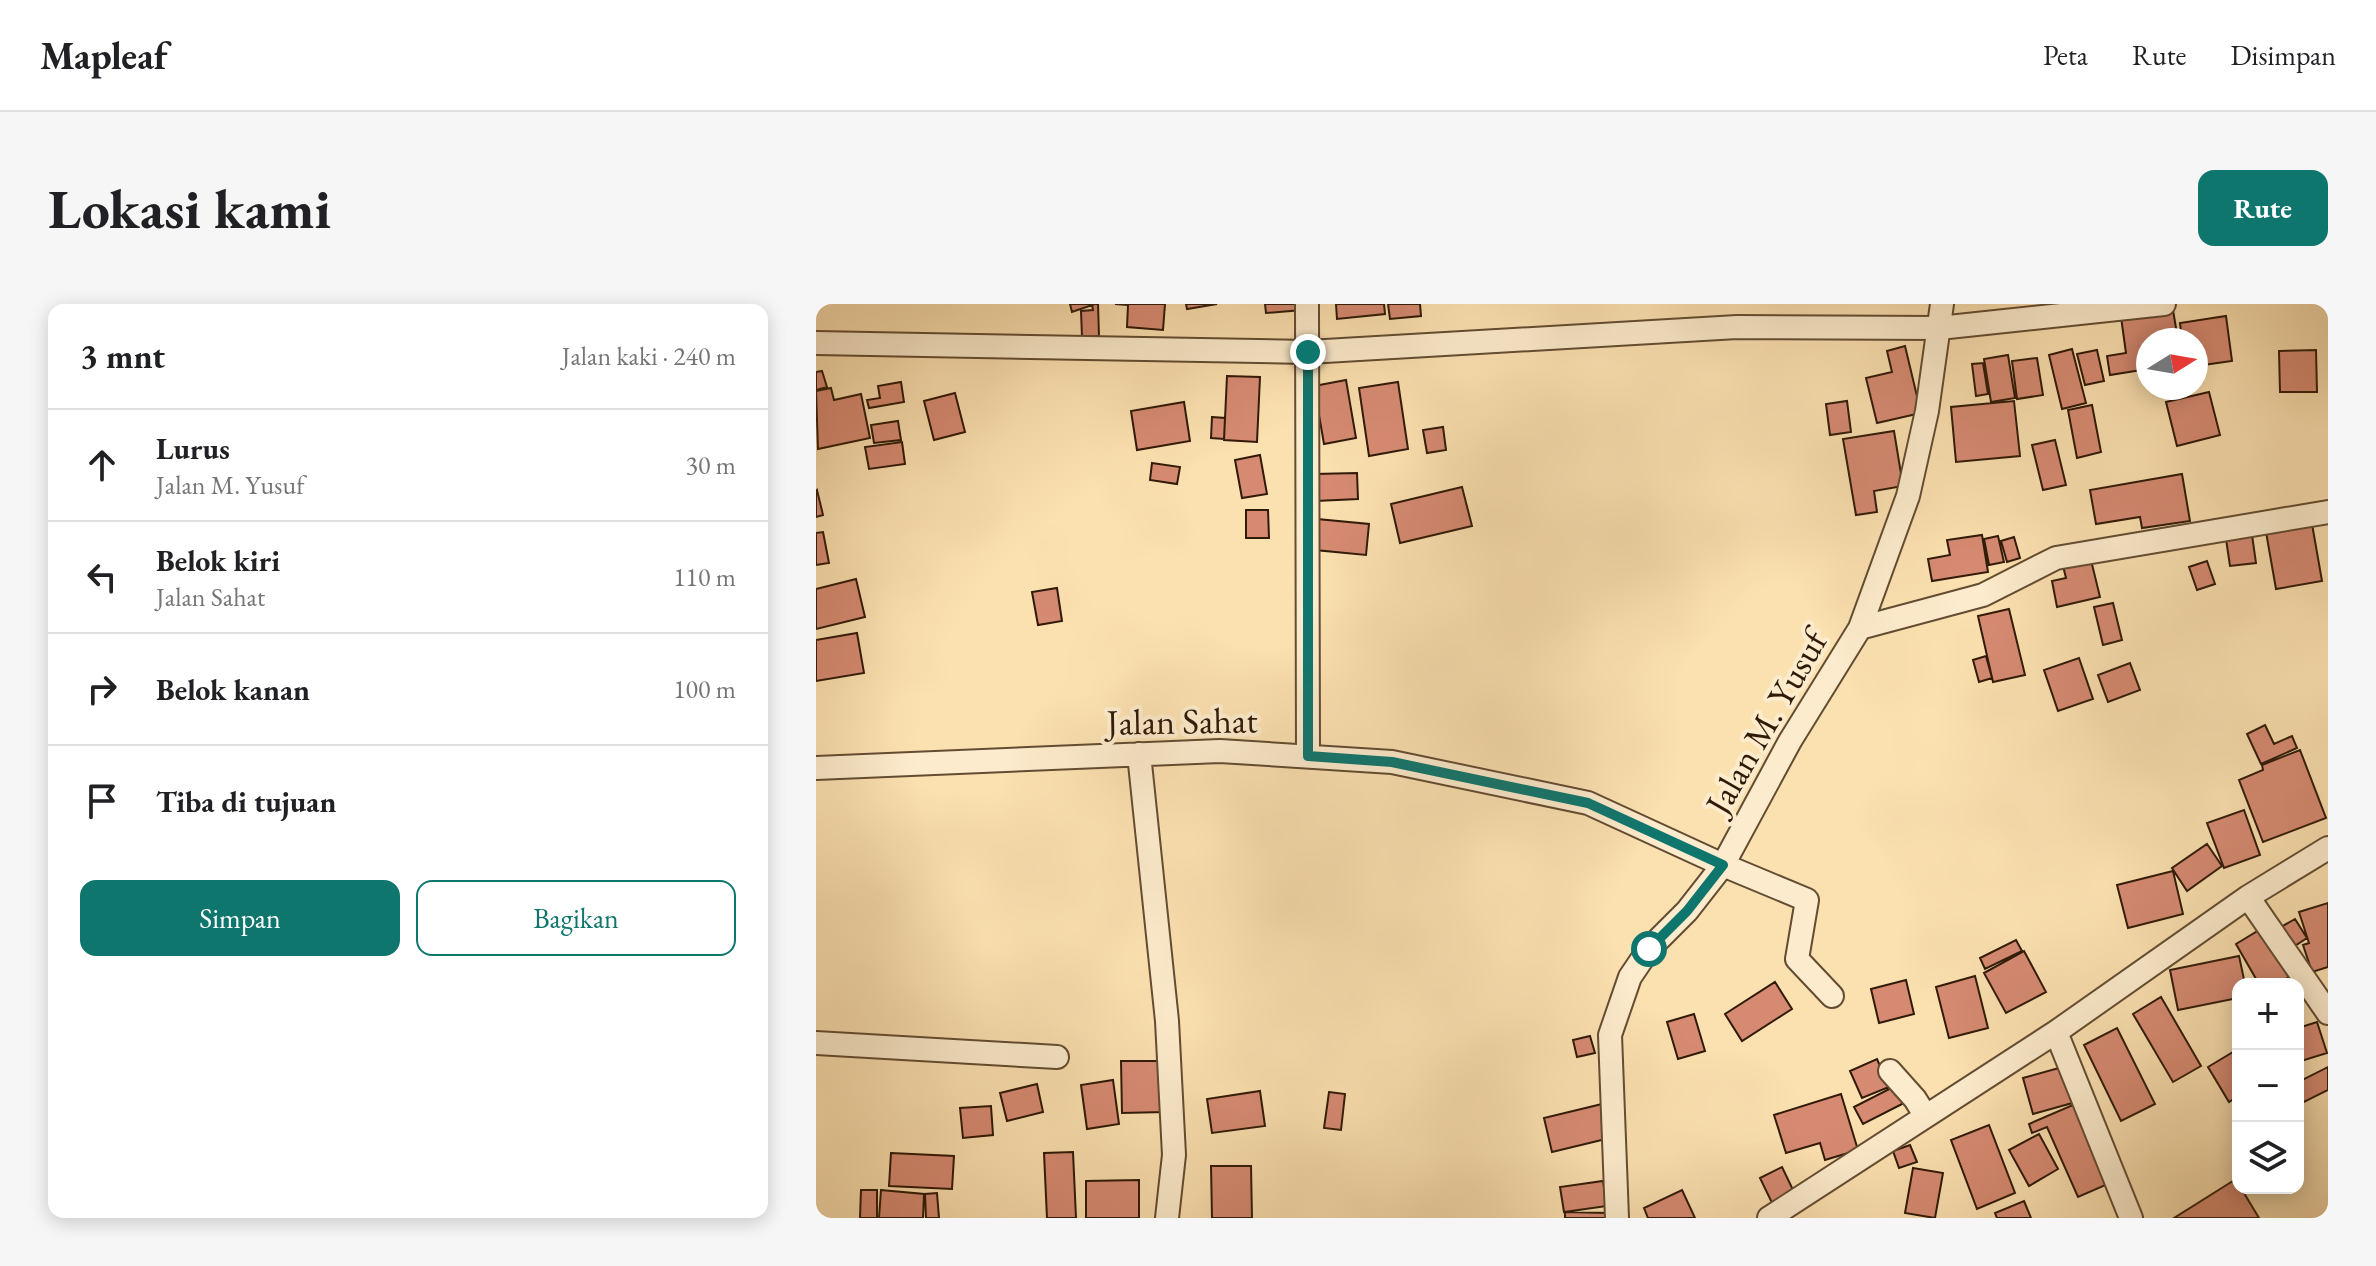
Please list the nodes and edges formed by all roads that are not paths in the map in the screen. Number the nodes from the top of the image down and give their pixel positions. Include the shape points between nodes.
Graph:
1 (1307, 304) edge
2 (1942, 304) edge
3 (2164, 304) edge
4 (1939, 328) junction
5 (816, 343) edge
6 (1308, 352) junction
7 (2328, 512) edge
8 (1860, 628) junction
9 (1139, 754) junction
10 (1308, 756) junction
11 (816, 768) edge
12 (2328, 848) edge
13 (1723, 865) junction
14 (2248, 897) junction
15 (1832, 996) dead end
16 (2328, 1013) edge
17 (2056, 1032) junction
18 (816, 1043) edge
19 (1057, 1057) dead end
20 (1890, 1071) dead end
21 (1925, 1115) junction
22 (1167, 1218) edge
23 (1617, 1218) edge
24 (1769, 1218) edge
25 (2131, 1218) edge

1 - 6 street
2 - 4 street, Jalan M. Yusuf
3 - 4 street
4 - 6 street via 1737,327
4 - 8 street, Jalan M. Yusuf via 1908,496
5 - 6 street
6 - 10 street
7 - 8 street via 2056,558 1983,595
8 - 13 street, Jalan M. Yusuf via 1790,741
9 - 10 street, Jalan Sahat
9 - 11 street, Jalan Sahat
9 - 22 street via 1167,1021 1174,1155
10 - 13 street, Jalan Sahat via 1392,762 1588,803
12 - 14 street
13 - 15 street, Jalan Sahat via 1807,900 1797,959
13 - 23 street, Jalan M. Yusuf via 1642,958 1610,1035
14 - 16 street
14 - 17 street
17 - 21 street
17 - 25 street
18 - 19 street
20 - 21 street
21 - 24 street

